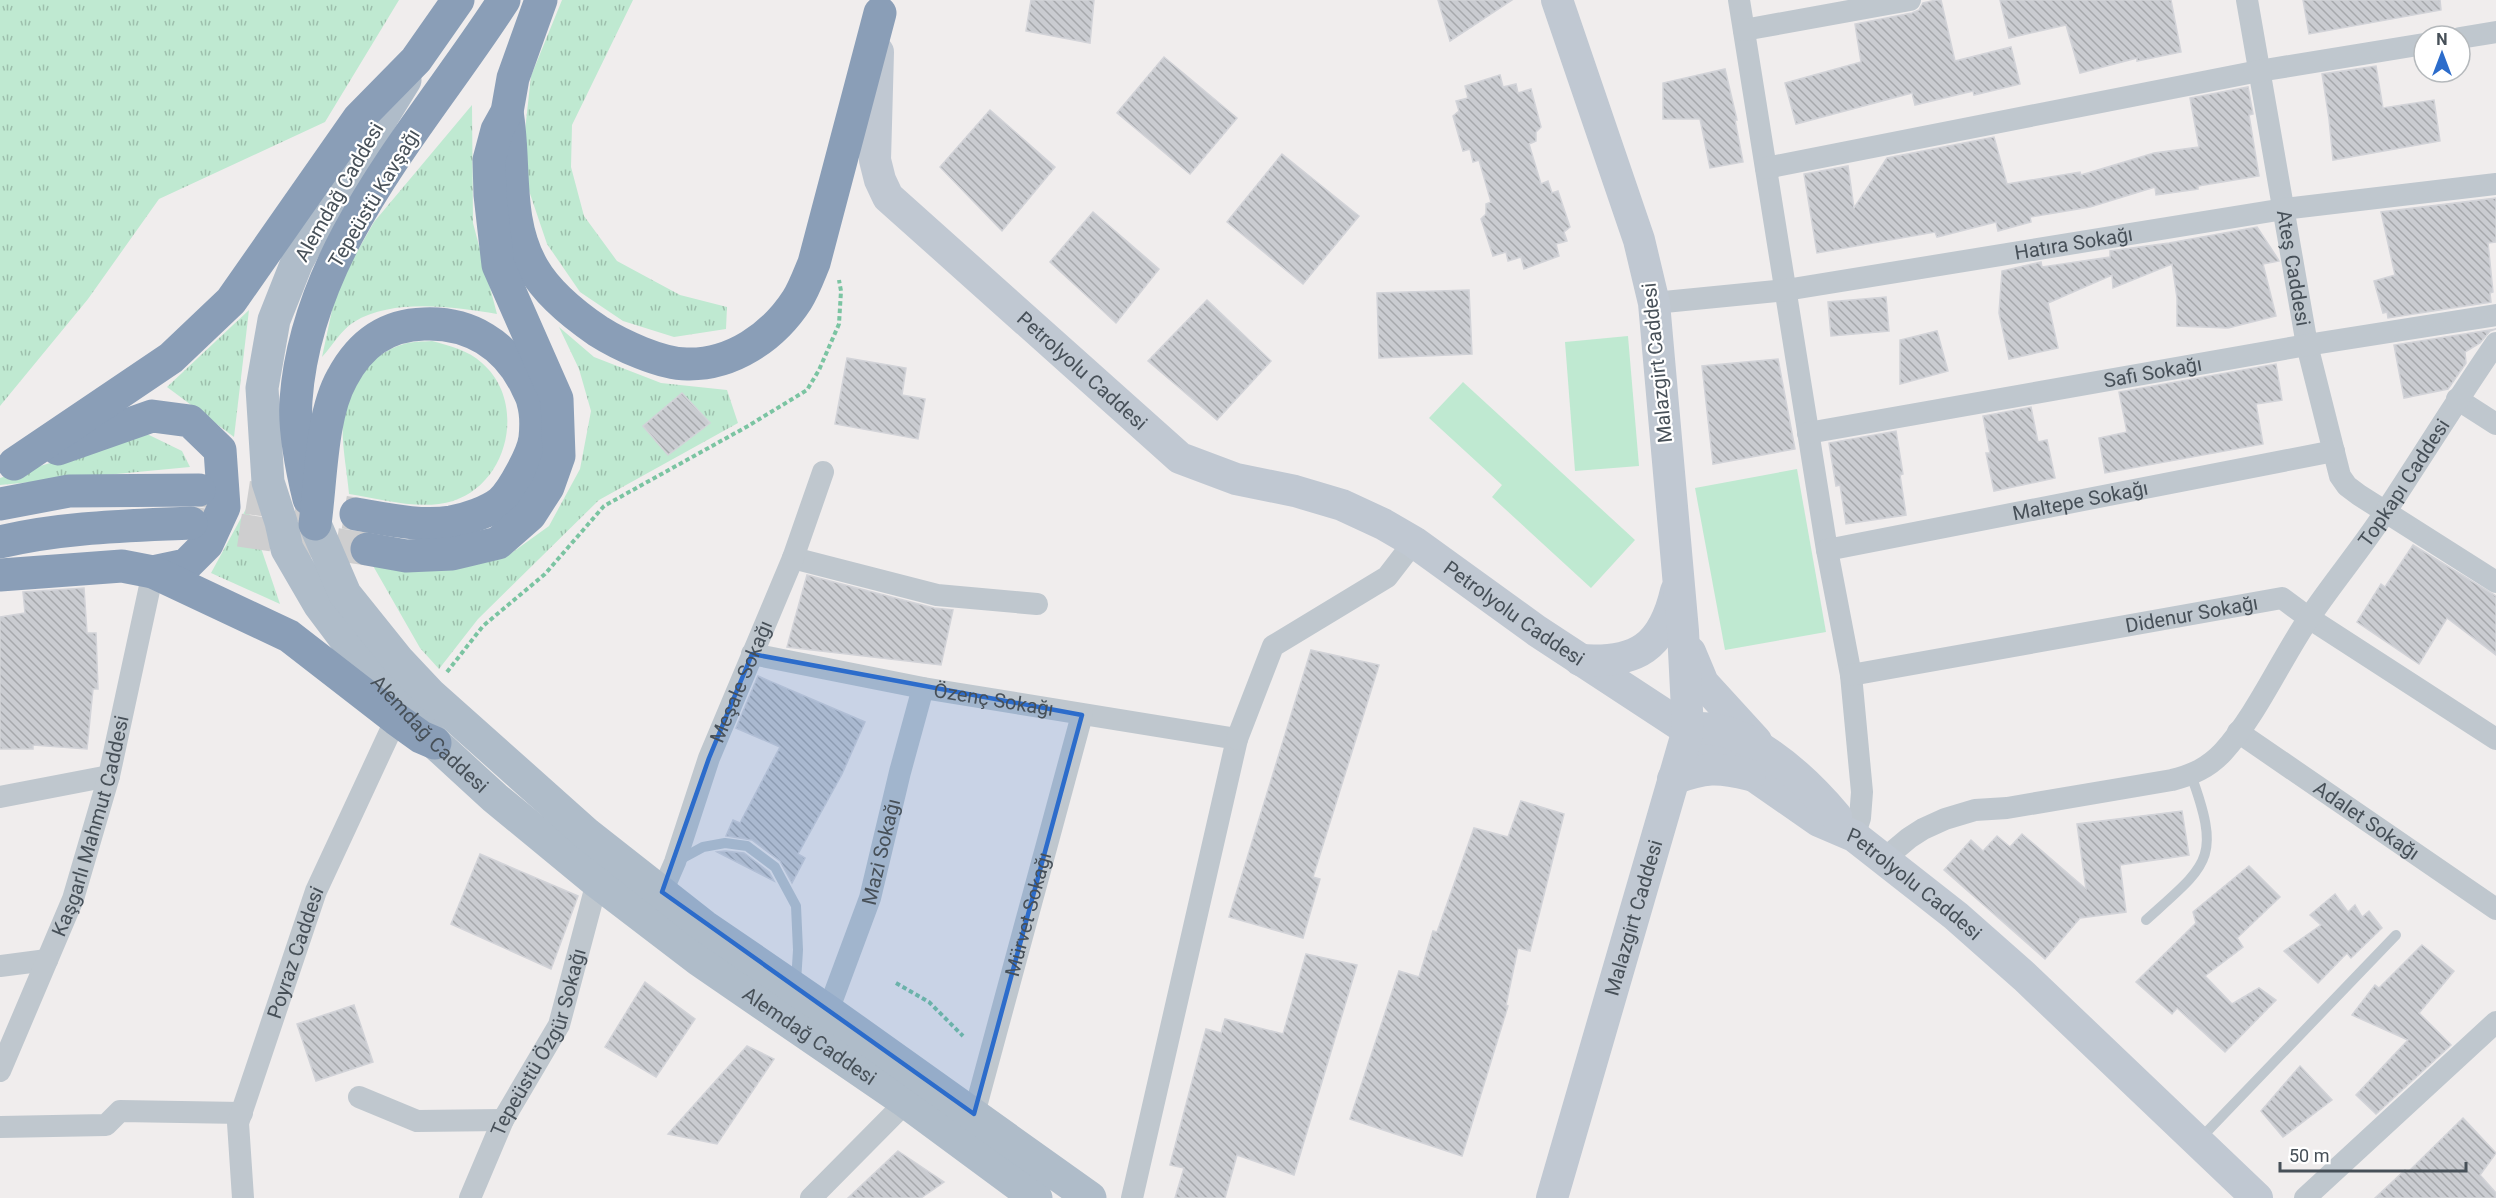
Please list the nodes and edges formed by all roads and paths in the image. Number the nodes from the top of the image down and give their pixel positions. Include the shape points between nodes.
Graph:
1 (504, 0) edge
2 (541, 0) edge
3 (1557, 0) edge
4 (1739, 0) edge
5 (1910, 0) edge
6 (2247, 0) edge
7 (457, 2) edge
8 (882, 6) edge
9 (1744, 30) junction
10 (2496, 32) edge
11 (2472, 36) edge
12 (2412, 46) edge
13 (416, 60) junction
14 (2259, 71) junction
15 (507, 112) junction
16 (1766, 168) junction
17 (2496, 184) edge
18 (2284, 209) junction
19 (837, 269) dead end
20 (1785, 290) junction
21 (1653, 303) junction
22 (2496, 315) edge
23 (2496, 343) edge
24 (2307, 345) junction
25 (2457, 399) junction
26 (2496, 424) edge
27 (1808, 433) junction
28 (2334, 451) junction
29 (7, 467) edge
30 (823, 472) dead end
31 (199, 490) tunnel mouth
32 (0, 504) edge
33 (2386, 512) junction
34 (356, 514) tunnel mouth
35 (191, 523) tunnel mouth
36 (315, 524) junction
37 (0, 542) edge
38 (1414, 542) junction
39 (367, 549) tunnel mouth
40 (1827, 550) junction
41 (793, 558) junction
42 (153, 572) junction
43 (0, 575) edge
44 (2496, 582) edge
45 (1677, 585) junction
46 (1037, 604) dead end
47 (2309, 618) junction
48 (1683, 632) junction
49 (752, 654) junction
50 (1580, 660) junction
51 (1851, 675) junction
52 (923, 688) junction
53 (430, 694) junction
54 (1082, 716) junction
55 (396, 719) junction
56 (1688, 729) junction
57 (2238, 732) junction
58 (1238, 739) junction
59 (2496, 739) edge
60 (435, 743) junction
61 (1756, 761) junction
62 (2191, 775) junction
63 (109, 776) junction
64 (1674, 779) junction
65 (0, 797) edge
66 (1854, 836) junction
67 (1884, 859) junction
68 (675, 862) junction
69 (597, 882) junction
70 (662, 892) junction
71 (2496, 909) edge
72 (2146, 920) dead end
73 (2396, 935) dead end
74 (47, 960) junction
75 (0, 966) edge
76 (896, 983) dead end
77 (795, 988) junction
78 (828, 1011) junction
79 (2496, 1022) edge
80 (963, 1036) dead end
81 (0, 1071) edge
82 (359, 1097) dead end
83 (906, 1102) junction
84 (242, 1113) junction
85 (974, 1114) junction
86 (503, 1120) junction
87 (0, 1127) edge
88 (2198, 1141) junction
89 (1021, 1194) edge
90 (243, 1198) edge
91 (470, 1198) edge
92 (812, 1198) edge
93 (1090, 1198) edge
94 (1132, 1198) edge
95 (1551, 1198) edge
96 (2257, 1198) edge
97 (2305, 1198) edge

1 - 36 highway, Tepeüstü Kavşağı via 371,197 326,279 304,349 296,402 302,468
2 - 15 highway via 513,78
3 - 21 main road, Malazgirt Caddesi via 1639,240
4 - 9 street
5 - 9 street
6 - 14 street, Ateş Caddesi
7 - 13 highway
8 - 15 highway via 814,263 798,298 779,324 752,346 721,359 686,364 618,344 550,292 522,244 513,207
8 - 38 main road, Petrolyolu Caddesi via 875,160 888,197 1180,458 1236,479 1342,504
9 - 16 street
10 - 11 street
12 - 14 street
13 - 29 highway via 359,118 231,301 171,358
13 - 60 main road, Alemdağ Caddesi via 297,262 274,320 262,388 268,482 287,549 343,638
14 - 16 street
14 - 18 street, Ateş Caddesi
15 - 39 highway via 497,130 489,160 498,265 557,399 559,456 548,487 530,515 498,543 452,554 406,556
16 - 20 street
17 - 18 street, Hatıra Sokağı
18 - 20 street, Hatıra Sokağı
18 - 24 street, Ateş Caddesi
19 - 53 path via 842,291 839,324 807,390 604,506 545,574 483,626
20 - 21 street, Hatıra Sokağı
20 - 27 street
21 - 45 main road, Malazgirt Caddesi
22 - 24 street, Safi Sokağı
23 - 25 street, Topkapı Caddesi
24 - 27 street, Safi Sokağı
24 - 28 street, Ateş Caddesi
25 - 26 street
25 - 33 street, Topkapı Caddesi
27 - 40 street
28 - 33 street, Ateş Caddesi via 2340,476 2347,486
28 - 40 street, Maltepe Sokağı
29 - 42 highway via 152,416 190,421 220,450 224,507 207,544 186,565
30 - 41 street, Meşale Sokağı
31 - 32 highway via 69,491
33 - 44 street, Ateş Caddesi
33 - 47 street, Topkapı Caddesi
34 - 36 highway via 409,522 450,522 478,514 502,501 520,474 535,439 533,401 518,369 498,346 467,329 434,323 407,324 372,338 341,379 329,414
35 - 37 highway via 35,533
36 - 53 main road, Alemdağ Caddesi via 345,594
38 - 50 main road, Petrolyolu Caddesi
38 - 58 street via 1387,577 1273,646
40 - 51 street
41 - 46 street via 937,595
41 - 49 street, Meşale Sokağı
42 - 43 highway via 122,566
42 - 55 highway via 289,636
42 - 63 street, Kaşgarlı Mahmut Caddesi
45 - 48 main road, Malazgirt Caddesi
45 - 50 main road via 1667,620 1648,647 1613,660
47 - 51 street, Didenur Sokağı via 2282,598
47 - 57 street, Topkapı Caddesi
47 - 59 street, Didenur Sokağı
48 - 56 main road, Malazgirt Caddesi
48 - 61 main road, Malazgirt Caddesi via 1703,683
49 - 52 street, Özenç Sokağı
49 - 68 street, Meşale Sokağı via 709,758
50 - 56 main road, Petrolyolu Caddesi
51 - 66 street via 1862,792
52 - 54 street, Özenç Sokağı
52 - 78 street, Mazi Sokağı via 870,898
53 - 70 main road, Alemdağ Caddesi via 587,834
54 - 58 street, Özenç Sokağı
54 - 85 street, Mürvet Sokağı
55 - 60 highway
55 - 84 street, Poyraz Caddesi via 316,891
56 - 61 main road, Petrolyolu Caddesi
56 - 64 main road, Malazgirt Caddesi
57 - 62 street, Topkapı Caddesi via 2208,766
57 - 71 street, Adalet Sokağı
58 - 94 street
60 - 69 main road, Alemdağ Caddesi
61 - 64 main road
61 - 66 main road, Petrolyolu Caddesi via 1819,820
62 - 67 street via 2007,808 1975,810 1923,829
62 - 72 lane via 2207,825 2202,866
63 - 65 street
63 - 74 street, Kaşgarlı Mahmut Caddesi via 73,899
64 - 95 main road, Malazgirt Caddesi
66 - 67 main road, Petrolyolu Caddesi
67 - 88 main road, Petrolyolu Caddesi via 2025,977
68 - 70 street, Meşale Sokağı
68 - 77 lane via 703,847 725,843 747,846 775,867 796,906
69 - 83 main road, Alemdağ Caddesi via 699,960
69 - 86 street, Tepeüstü Özgür Sokağı via 559,1025
70 - 77 main road, Alemdağ Caddesi
73 - 88 lane
74 - 75 street
74 - 81 street, Kaşgarlı Mahmut Caddesi
76 - 80 path via 929,1002
77 - 78 main road, Alemdağ Caddesi
78 - 85 main road, Alemdağ Caddesi
79 - 97 street
82 - 86 street via 417,1121
83 - 89 main road, Alemdağ Caddesi
83 - 92 street
84 - 87 street via 120,1111 106,1125
84 - 90 street, Poyraz Caddesi via 238,1123
85 - 93 main road, Alemdağ Caddesi
86 - 91 street, Tepeüstü Özgür Sokağı
88 - 96 main road, Petrolyolu Caddesi

